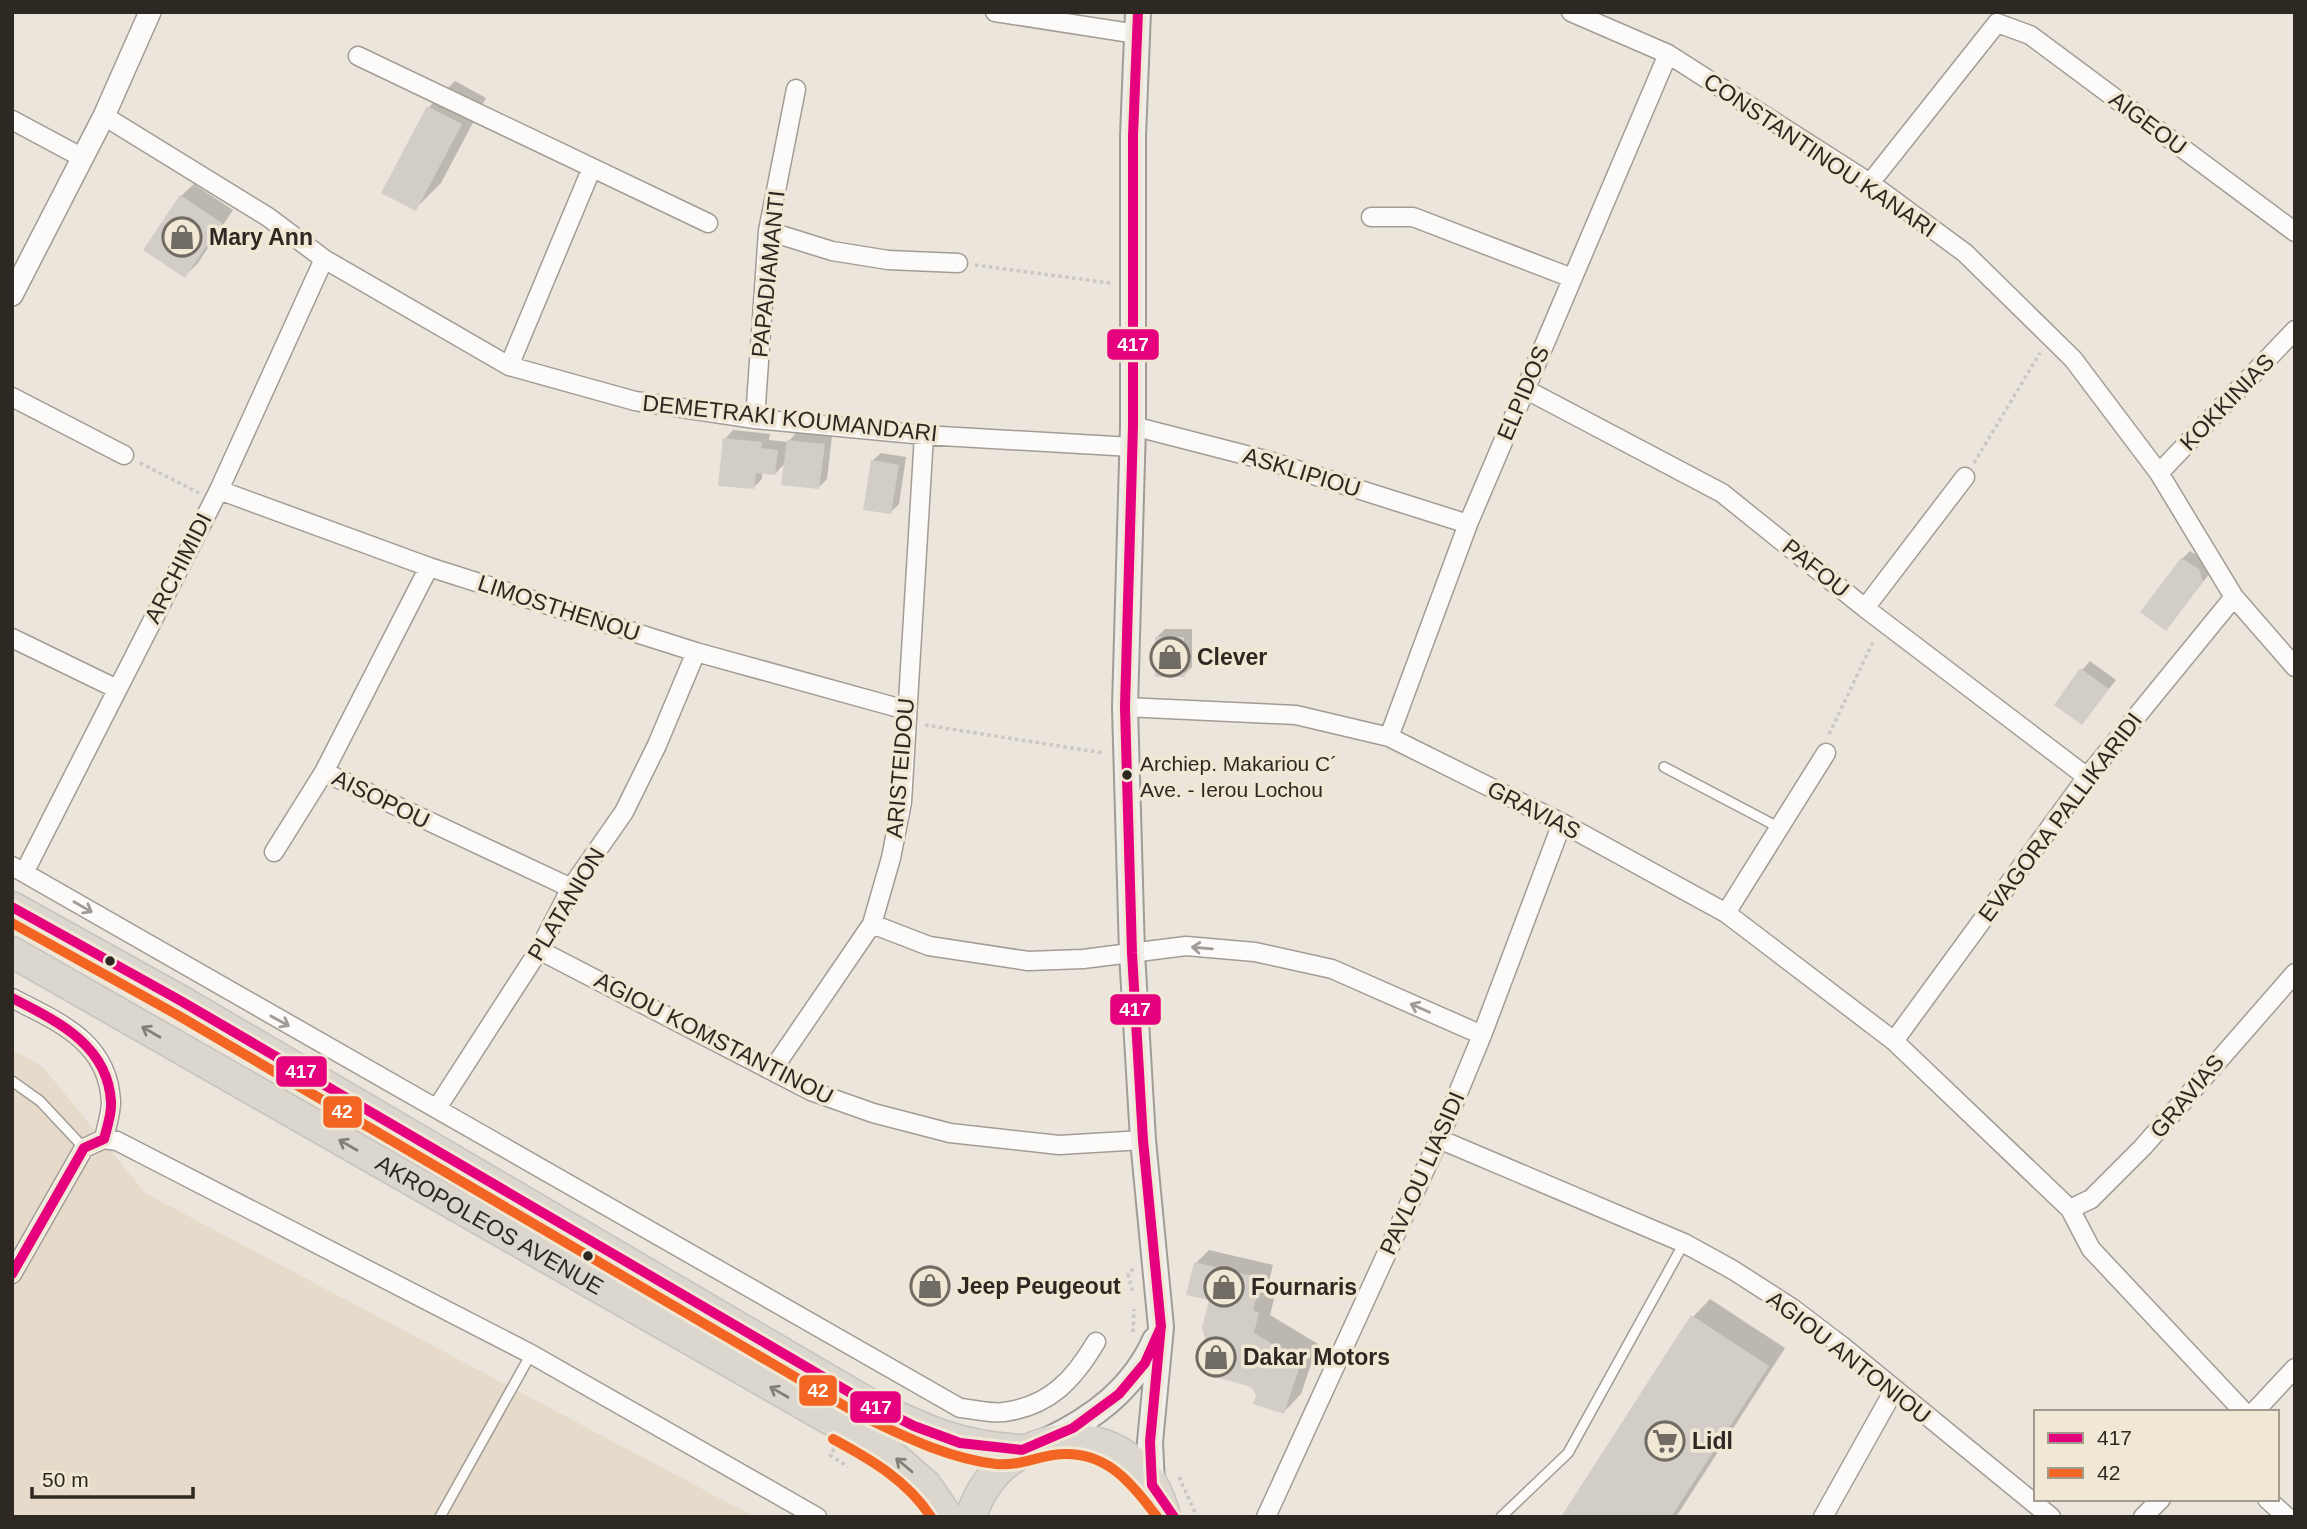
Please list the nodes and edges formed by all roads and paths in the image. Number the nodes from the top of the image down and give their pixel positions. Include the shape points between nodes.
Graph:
1 (150, 12) edge
2 (995, 12) edge
3 (1571, 12) edge
4 (1138, 23) edge
5 (1668, 54) junction
6 (358, 56) dead end
7 (796, 89) dead end
8 (104, 116) junction
9 (12, 120) edge
10 (83, 158) junction
11 (591, 170) junction
12 (1870, 183) junction
13 (1371, 217) dead end
14 (708, 223) dead end
15 (768, 231) junction
16 (2295, 232) edge
17 (324, 259) junction
18 (958, 263) joint
19 (1572, 278) junction
20 (1133, 286) junction
21 (12, 295) edge
22 (2295, 330) edge
23 (2050, 336) junction
24 (509, 366) junction
25 (1525, 389) junction
26 (12, 397) edge
27 (755, 419) junction
28 (924, 435) junction
29 (1133, 436) junction
30 (124, 455) joint
31 (2159, 473) junction
32 (1965, 477) joint
33 (216, 495) junction
34 (1468, 524) junction
35 (429, 567) junction
36 (2234, 597) junction
37 (1865, 608) junction
38 (1882, 621) junction
39 (12, 638) edge
40 (696, 652) junction
41 (2295, 667) edge
42 (117, 689) junction
43 (1125, 707) junction
44 (906, 716) junction
45 (1389, 737) junction
46 (1826, 753) joint
47 (1127, 757) junction
48 (1664, 767) dead end
49 (324, 772) junction
50 (2087, 777) junction
51 (1562, 822) junction
52 (1778, 827) junction
53 (274, 852) dead end
54 (18, 869) edge
55 (571, 888) junction
56 (12, 907) edge
57 (1726, 912) junction
58 (872, 924) junction
59 (539, 950) junction
60 (12, 952) edge
61 (1132, 953) junction
62 (2295, 972) edge
63 (12, 998) edge
64 (1482, 1035) junction
65 (1894, 1041) junction
66 (773, 1069) junction
67 (12, 1081) edge
68 (437, 1108) junction
69 (104, 1139) junction
70 (1439, 1139) junction
71 (1143, 1140) junction
72 (84, 1148) junction
73 (2070, 1209) junction
74 (1684, 1243) junction
75 (12, 1275) edge
76 (1161, 1327) junction
77 (1096, 1342) dead end
78 (531, 1354) junction
79 (2295, 1368) edge
80 (1894, 1391) junction
81 (2243, 1410) edge
82 (2256, 1410) edge
83 (838, 1441) dead end
84 (1033, 1446) junction
85 (848, 1467) dead end
86 (2159, 1501) edge
87 (2269, 1501) edge
88 (1162, 1503) edge
89 (440, 1517) edge
90 (817, 1517) edge
91 (948, 1517) edge
92 (971, 1517) edge
93 (1266, 1517) edge
94 (1501, 1517) edge
95 (1823, 1517) edge
96 (2051, 1517) edge
97 (2143, 1517) edge
98 (2287, 1517) edge

1 - 8 street
2 - 4 street
3 - 5 street, CONSTANTINOU KANARI
4 - 20 main road
5 - 12 street, CONSTANTINOU KANARI
5 - 19 street, ELPIDOS
6 - 11 street
7 - 15 street, PAPADIAMANTI
8 - 10 street
8 - 17 street, DEMETRAKI KOUMANDARI via 268,217
9 - 10 street
10 - 21 street
11 - 14 street
11 - 24 street
12 - 16 street, AIGEOU via 1997,23 2030,35
12 - 23 street, CONSTANTINOU KANARI via 1965,253
13 - 19 street via 1413,217
15 - 18 street via 843,253
15 - 27 street, PAPADIAMANTI
17 - 24 street, DEMETRAKI KOUMANDARI
17 - 33 street, ARCHIMIDI
18 - 20 path
19 - 25 street, ELPIDOS
20 - 29 main road
22 - 31 street, KOKKINIAS
23 - 31 street, CONSTANTINOU KANARI via 2073,359
23 - 32 path
24 - 27 street, DEMETRAKI KOUMANDARI via 635,401
25 - 34 street, ELPIDOS
25 - 37 street, PAFOU via 1722,493
26 - 30 street
27 - 28 street, DEMETRAKI KOUMANDARI
28 - 29 street, DEMETRAKI KOUMANDARI
28 - 44 street, ARISTEIDOU
29 - 34 street, ASKLIPIOU via 1269,461
29 - 43 main road
30 - 33 path
31 - 36 street, CONSTANTINOU KANARI
32 - 37 street
33 - 35 street, LIMOSTHENOU
33 - 42 street, ARCHIMIDI
34 - 45 street, ELPIDOS
35 - 40 street, LIMOSTHENOU
35 - 49 street, AISOPOU
36 - 41 street, CONSTANTINOU KANARI
36 - 50 street, EVAGORA PALLIKARIDI
37 - 38 street, PAFOU
38 - 46 path via 1827,739
38 - 50 street, PAFOU
39 - 42 street
40 - 44 street, LIMOSTHENOU
40 - 55 street, PLATANION via 624,812
42 - 54 street, ARCHIMIDI
43 - 45 street, GRAVIAS via 1296,715
43 - 47 main road
44 - 47 path
44 - 58 street, ARISTEIDOU via 902,802
45 - 51 street, GRAVIAS
46 - 52 street
47 - 61 main road
48 - 52 lane
49 - 53 street
49 - 55 street, AISOPOU
50 - 65 street, EVAGORA PALLIKARIDI
51 - 57 street, GRAVIAS
51 - 64 street, PAVLOU LIASIDI
52 - 57 street
54 -> 68 street
55 - 59 street, PLATANION
56 - 84 highway, AKROPOLEOS AVENUE via 866,1402 960,1443 983,1448
57 - 65 street, GRAVIAS
58 - 61 street via 929,946 983,957 1028,961
58 - 66 street, ARISTEIDOU
59 - 66 street, AGIOU KOMSTANTINOU
59 - 68 street, PLATANION
91 -> 60 highway, AKROPOLEOS AVENUE via 926,1485 889,1453
64 -> 61 street via 1332,969 1255,952 1186,946
61 - 71 main road
62 - 73 street, GRAVIAS via 2143,1147 2091,1199
63 - 69 street via 77,1033 94,1052 111,1102
64 - 70 street, PAVLOU LIASIDI
65 - 73 street, GRAVIAS
66 - 71 street, AGIOU KOMSTANTINOU via 811,1091 950,1133 1059,1145
67 - 72 lane via 40,1101
68 - 77 street via 960,1408 1003,1413 1048,1398 1077,1374
69 - 72 street
69 - 78 street via 130,1145
70 - 74 street, AGIOU ANTONIOU
70 - 93 street, PAVLOU LIASIDI
71 - 76 main road
72 - 75 street
73 - 81 street, GRAVIAS via 2091,1249
74 - 80 street, AGIOU ANTONIOU via 1791,1308
74 - 94 lane via 1568,1452
76 - 84 main road via 1145,1363 1119,1394 1087,1419
76 - 88 main road via 1150,1441
78 - 89 lane
78 - 90 street
79 - 82 street
80 - 95 street
80 - 96 street, AGIOU ANTONIOU
83 - 85 path via 830,1455
84 - 88 highway, AKROPOLEOS AVENUE via 1075,1439 1105,1446 1132,1462
84 - 92 highway via 1004,1462 990,1478
86 - 97 street
87 - 98 street

